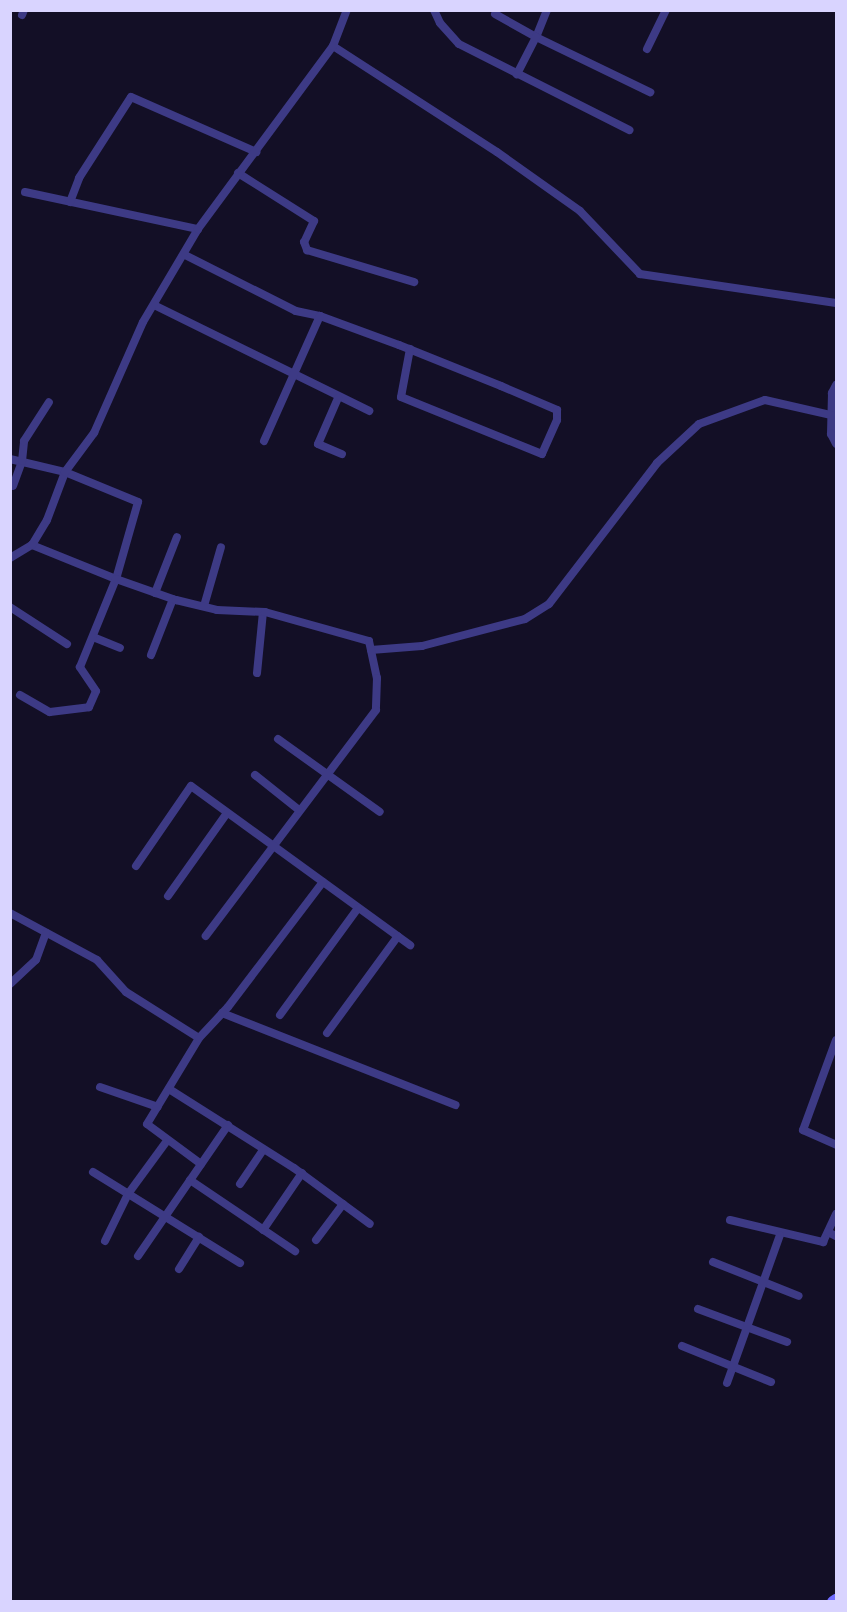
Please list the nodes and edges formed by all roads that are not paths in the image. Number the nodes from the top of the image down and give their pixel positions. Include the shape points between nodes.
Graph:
1 (346, 10) edge
2 (434, 10) edge
3 (547, 10) edge
4 (666, 10) edge
5 (495, 14) dead end
6 (536, 37) junction
7 (333, 46) junction
8 (648, 49) dead end
9 (518, 74) junction
10 (650, 92) dead end
11 (629, 130) dead end
12 (256, 152) junction
13 (238, 173) junction
14 (25, 192) dead end
15 (70, 202) junction
16 (198, 229) junction
17 (185, 255) junction
18 (414, 282) dead end
19 (837, 303) edge
20 (154, 305) junction
21 (320, 316) junction
22 (410, 349) junction
23 (294, 376) junction
24 (837, 386) edge
25 (339, 398) junction
26 (49, 402) dead end
27 (369, 411) dead end
28 (831, 415) junction
29 (264, 441) dead end
30 (837, 444) edge
31 (342, 454) dead end
32 (10, 459) edge
33 (22, 461) junction
34 (65, 472) junction
35 (13, 486) dead end
36 (177, 537) dead end
37 (32, 545) junction
38 (221, 547) dead end
39 (10, 558) edge
40 (117, 579) junction
41 (155, 592) junction
42 (173, 599) junction
43 (204, 606) junction
44 (10, 607) edge
45 (263, 612) junction
46 (93, 637) junction
47 (67, 644) dead end
48 (120, 648) dead end
49 (371, 650) junction
50 (151, 655) dead end
51 (257, 673) dead end
52 (20, 695) dead end
53 (278, 739) dead end
54 (328, 774) junction
55 (255, 775) dead end
56 (299, 810) junction
57 (380, 812) dead end
58 (227, 813) junction
59 (272, 845) junction
60 (136, 866) dead end
61 (322, 882) junction
62 (168, 896) dead end
63 (358, 908) junction
64 (10, 913) edge
65 (46, 933) junction
66 (206, 936) dead end
67 (398, 936) junction
68 (410, 945) dead end
69 (10, 984) edge
70 (222, 1013) junction
71 (280, 1015) dead end
72 (327, 1033) dead end
73 (200, 1038) junction
74 (837, 1040) edge
75 (100, 1087) dead end
76 (169, 1089) junction
77 (455, 1105) dead end
78 (158, 1107) junction
79 (228, 1125) junction
80 (166, 1142) junction
81 (837, 1145) edge
82 (263, 1150) junction
83 (201, 1164) junction
84 (93, 1172) dead end
85 (302, 1173) junction
86 (190, 1180) junction
87 (240, 1184) dead end
88 (128, 1194) junction
89 (343, 1204) junction
90 (837, 1214) edge
91 (166, 1215) junction
92 (730, 1220) dead end
93 (370, 1224) dead end
94 (263, 1230) junction
95 (828, 1232) junction
96 (780, 1235) junction
97 (837, 1236) edge
98 (199, 1237) junction
99 (316, 1240) dead end
100 (105, 1241) dead end
101 (295, 1251) dead end
102 (138, 1256) dead end
103 (713, 1262) dead end
104 (240, 1263) dead end
105 (179, 1269) dead end
106 (764, 1282) junction
107 (799, 1296) dead end
108 (698, 1309) dead end
109 (747, 1327) junction
110 (787, 1342) dead end
111 (682, 1346) dead end
112 (733, 1367) junction
113 (771, 1382) dead end
114 (727, 1383) dead end

1 - 7 street
2 - 9 street via 459,44
3 - 6 street
4 - 8 street
5 - 6 street
6 - 9 street
6 - 10 street
7 - 12 street
7 - 19 street via 580,211 640,274
9 - 11 street
12 - 13 street
12 - 15 street via 131,97 79,178
13 - 16 street
13 - 18 street via 314,221 304,242 307,250
14 - 15 street
15 - 16 street
16 - 17 street
17 - 20 street
17 - 21 street via 296,311
20 - 23 street
20 - 34 street via 94,434
21 - 22 street
21 - 23 street
22 - 22 street via 557,410 557,420 542,454 401,397
23 - 25 street
23 - 29 street
24 - 28 street
25 - 27 street
25 - 31 street via 318,444
26 - 33 street via 24,441
28 - 30 street via 831,434
28 - 49 street via 765,400 699,424 657,463 549,604 525,619 422,646
32 - 33 street
33 - 34 street
33 - 35 street
34 - 37 street via 47,520
34 - 40 street via 138,502
36 - 41 street
37 - 39 street
37 - 40 street
38 - 43 street
40 - 41 street
40 - 46 street
41 - 42 street
42 - 43 street
42 - 50 street
43 - 45 street
44 - 47 street
45 - 49 street via 369,641
45 - 51 street
46 - 48 street
46 - 52 street via 80,667 96,691 89,707 50,712
49 - 54 street via 377,678 376,710
53 - 54 street
54 - 56 street
54 - 57 street
55 - 56 street
56 - 59 street
58 - 59 street
58 - 60 street via 191,786
58 - 62 street
59 - 61 street
59 - 66 street
61 - 63 street
61 - 70 street
63 - 67 street
63 - 71 street
64 - 65 street
65 - 69 street via 36,960
65 - 73 street via 97,960 126,992
67 - 68 street
67 - 72 street
70 - 73 street
70 - 77 street
73 - 76 street
74 - 81 street via 803,1130
75 - 78 street
76 - 78 street
76 - 79 street
78 - 80 street via 147,1124
79 - 82 street
79 - 83 street
80 - 83 street
80 - 88 street
82 - 85 street
82 - 87 street
83 - 86 street
84 - 88 street
85 - 89 street
85 - 94 street
86 - 91 street
86 - 94 street
88 - 91 street
88 - 100 street
89 - 93 street
89 - 99 street
90 - 95 street
91 - 98 street
91 - 102 street
92 - 96 street
94 - 101 street
95 - 96 street via 823,1242
95 - 97 street
96 - 106 street
98 - 104 street
98 - 105 street
103 - 106 street
106 - 107 street
106 - 109 street
108 - 109 street
109 - 110 street
109 - 112 street
111 - 112 street
112 - 113 street
112 - 114 street

